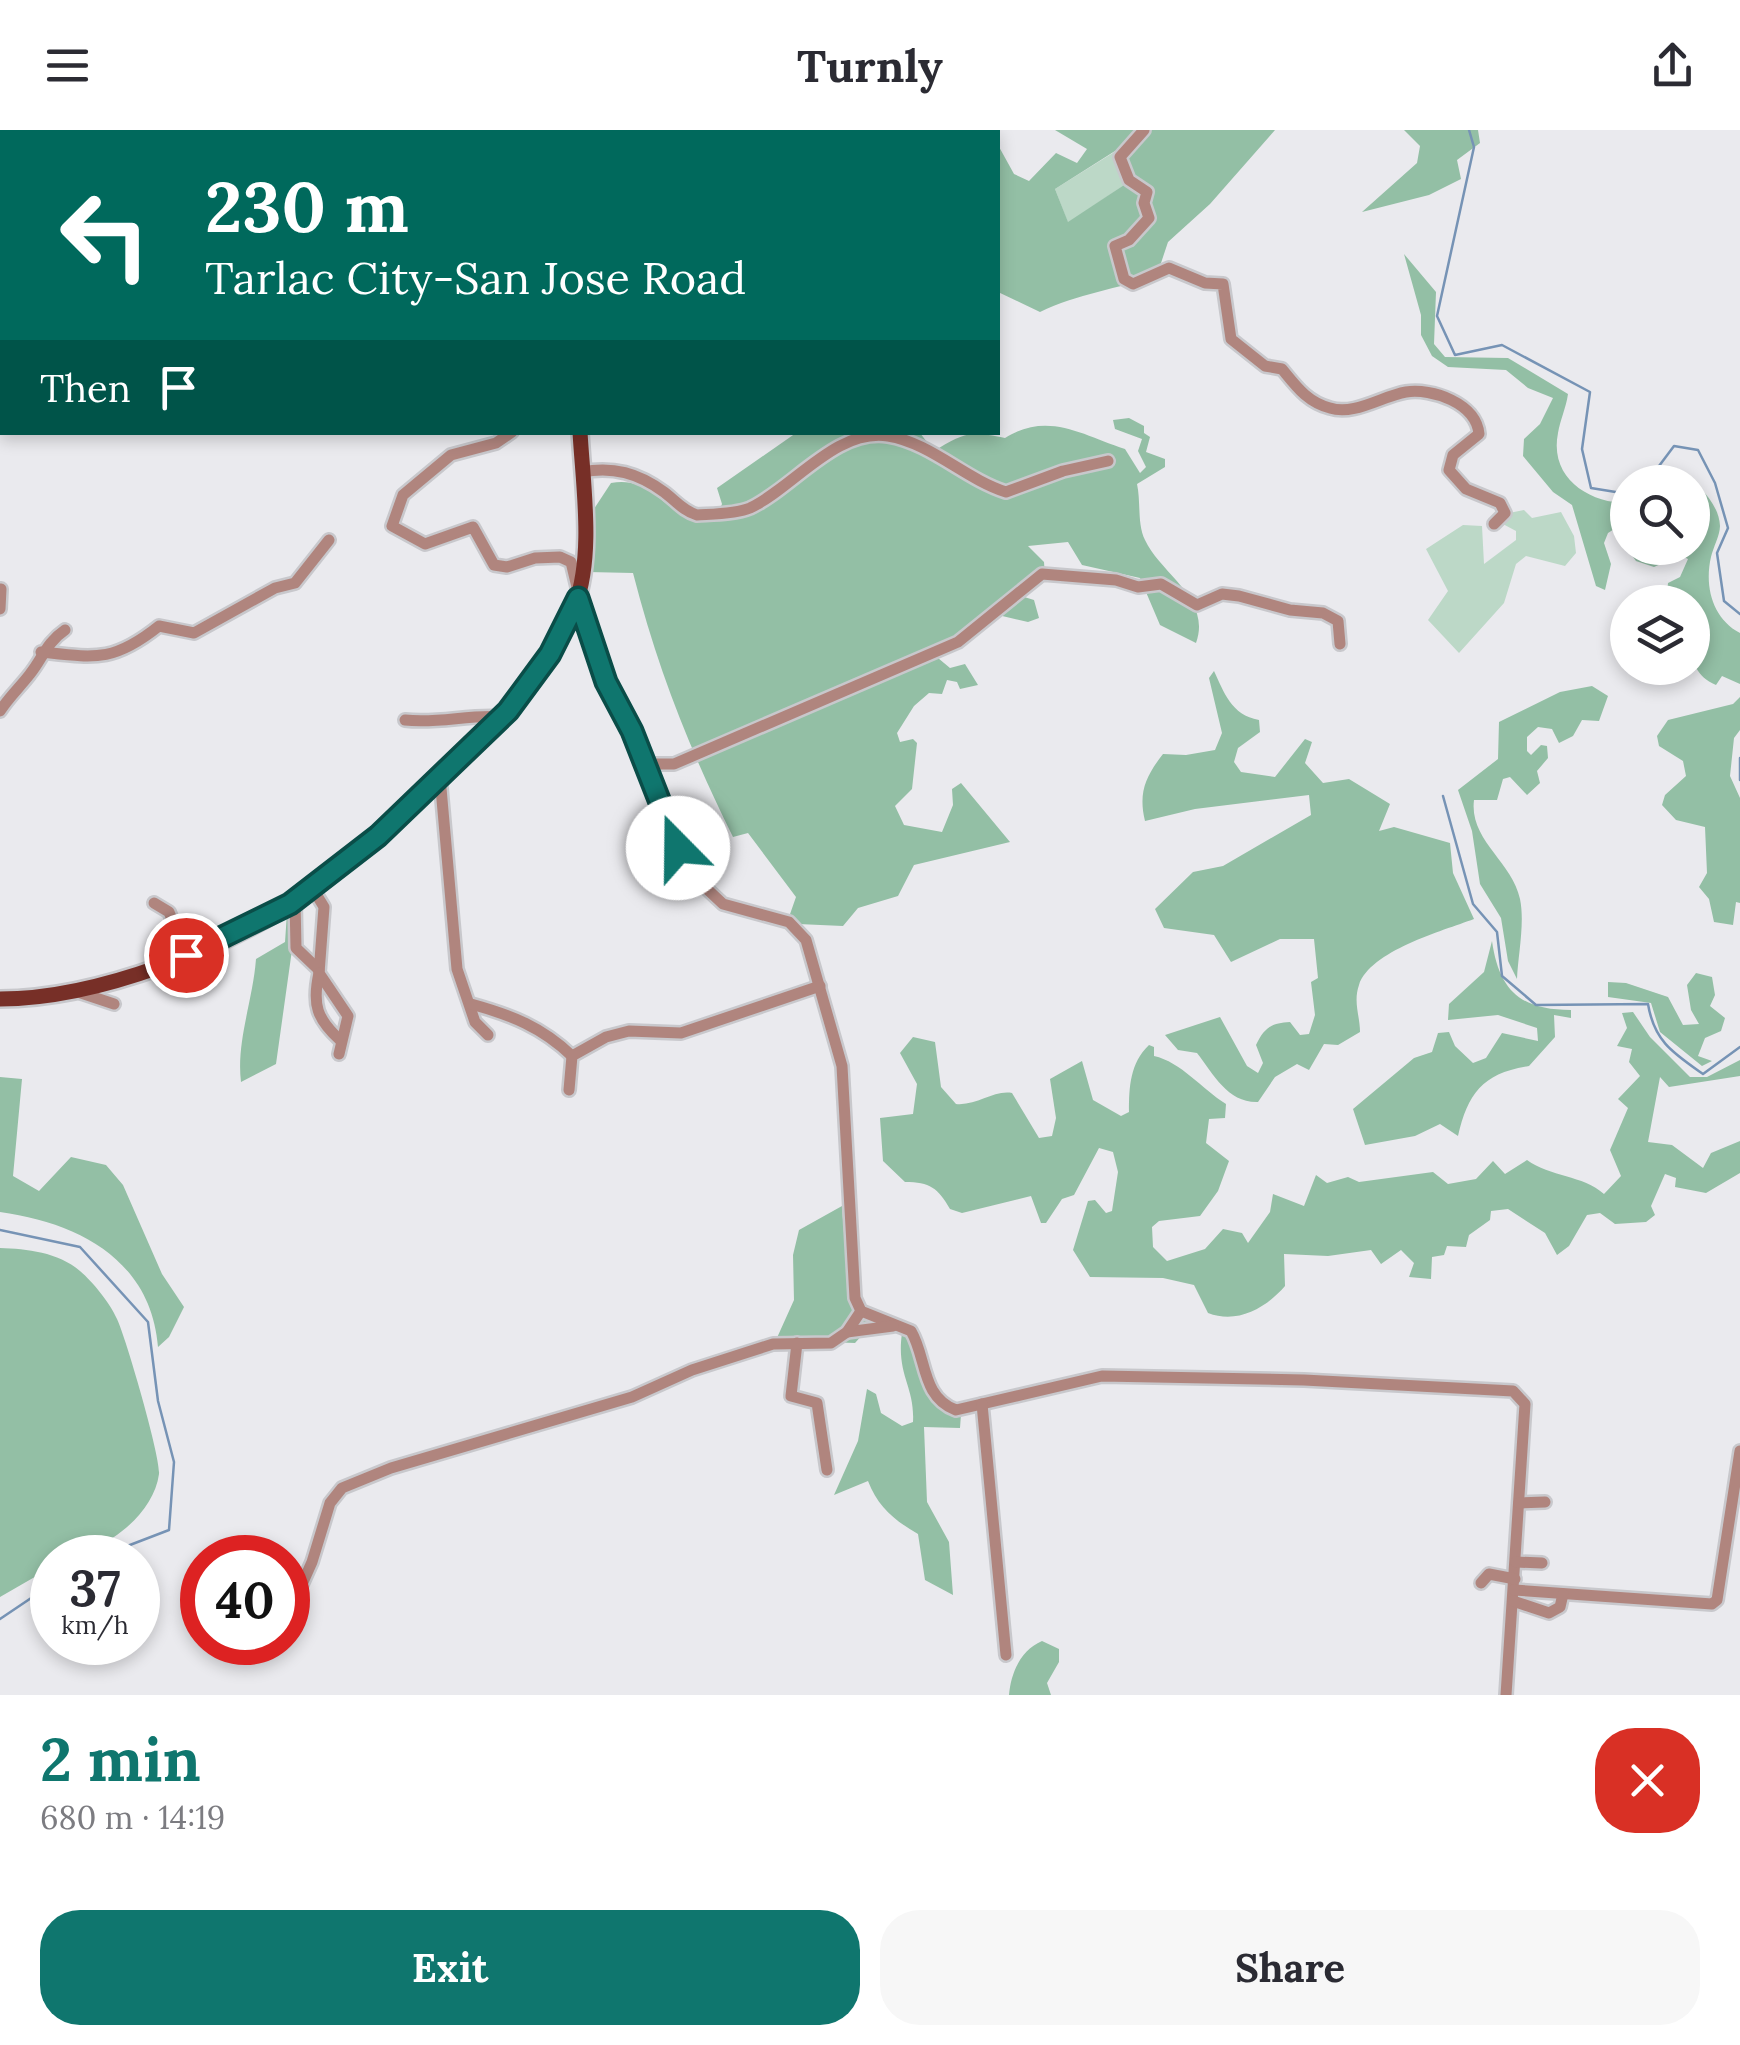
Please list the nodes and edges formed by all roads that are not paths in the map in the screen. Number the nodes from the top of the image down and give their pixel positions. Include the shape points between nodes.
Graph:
1 (1144, 130) edge
2 (508, 435) edge
3 (580, 435) edge
4 (1108, 461) dead end
5 (582, 472) junction
6 (1494, 524) dead end
7 (330, 540) dead end
8 (0, 588) edge
9 (578, 596) junction
10 (0, 608) edge
11 (65, 630) dead end
12 (1340, 644) dead end
13 (41, 652) junction
14 (0, 711) edge
15 (503, 718) junction
16 (405, 720) dead end
17 (645, 764) junction
18 (440, 777) junction
19 (313, 889) junction
20 (295, 901) junction
21 (154, 903) dead end
22 (186, 955) junction
23 (319, 972) junction
24 (820, 986) junction
25 (81, 993) junction
26 (0, 999) edge
27 (114, 1004) dead end
28 (471, 1004) junction
29 (488, 1035) dead end
30 (572, 1056) junction
31 (569, 1090) dead end
32 (861, 1311) junction
33 (901, 1325) junction
34 (847, 1332) junction
35 (797, 1343) junction
36 (982, 1404) junction
37 (1740, 1452) edge
38 (827, 1470) dead end
39 (1545, 1502) dead end
40 (1519, 1503) junction
41 (1516, 1562) junction
42 (1542, 1563) dead end
43 (310, 1566) edge
44 (1481, 1583) dead end
45 (1514, 1590) junction
46 (1564, 1594) junction
47 (1006, 1655) dead end
48 (1506, 1695) edge

1 - 6 street via 1120,157 1129,180 1147,192 1148,218 1130,240 1115,246 1124,279 1134,284 1169,268 1223,284 1230,339 1260,364 1282,369 1304,397 1328,408 1415,391 1463,406 1479,434 1454,454 1449,470 1466,489 1500,502 1505,513
2 - 9 street via 451,455 402,495 392,526 426,544 473,527 494,565 560,557 571,562
3 - 5 main road
4 - 5 street via 1006,492 911,444 869,436 842,444 751,508 696,516 618,469
5 - 9 main road
7 - 13 street via 294,583 194,633 158,626 121,653 98,659
8 - 10 street
9 - 15 main road via 550,654
9 - 17 street via 606,682
11 - 13 street
12 - 17 street via 1338,622 1322,612 1222,594 1197,605 1161,584 1138,588 1042,574 958,642 674,764
13 - 14 street
15 - 16 street
15 - 18 main road
17 - 24 street via 702,888 730,907 794,925 806,940
18 - 19 main road
18 - 28 street via 453,942
19 - 20 main road
19 - 23 street via 324,907
20 - 22 main road
20 - 23 street via 296,948
21 - 22 street via 166,908
22 - 25 main road
23 - 23 street via 348,1016 340,1047 318,1016
24 - 30 street via 680,1034 629,1031 606,1037
24 - 32 street via 842,1066 854,1298
25 - 26 main road
25 - 27 street
28 - 29 street
28 - 30 street via 512,1015
30 - 31 street
32 - 33 street
32 - 34 street
33 - 34 street
33 - 36 street via 915,1336 942,1404 962,1410
34 - 35 street via 831,1343
35 - 38 street via 791,1396 817,1403
35 - 43 street via 710,1364 632,1397 342,1488 330,1503
36 - 40 street via 1102,1376 1506,1388 1525,1404
36 - 47 street
37 - 46 street via 1717,1600
39 - 40 street
40 - 41 street
41 - 42 street
41 - 45 street
44 - 45 street via 1489,1574
45 - 46 street
45 - 46 street via 1554,1612
45 - 48 street

